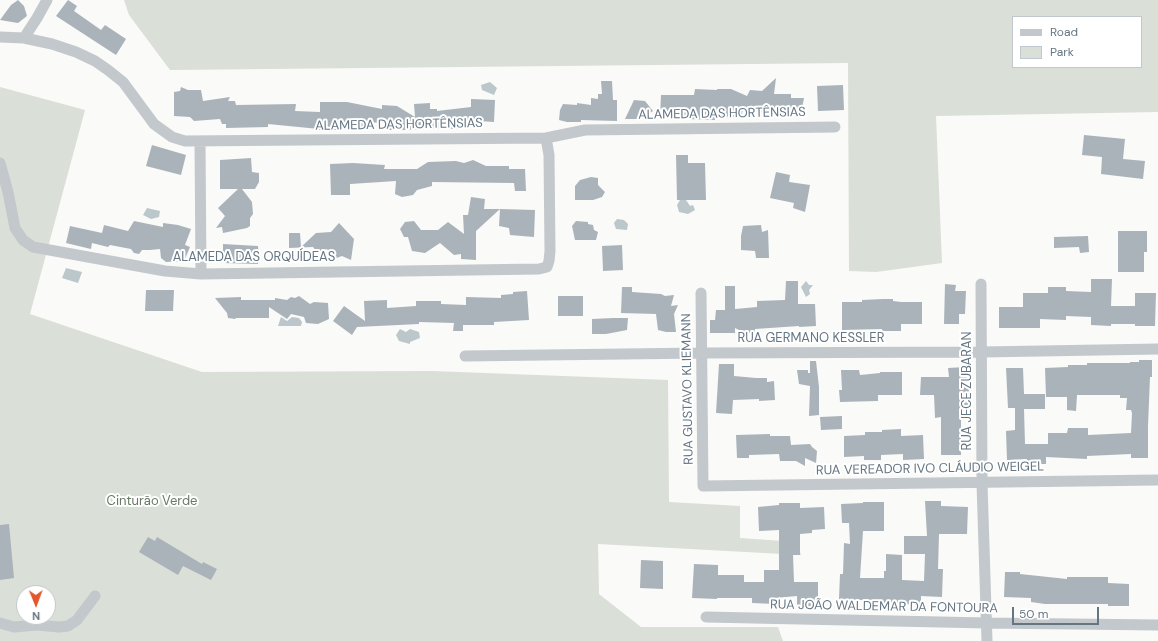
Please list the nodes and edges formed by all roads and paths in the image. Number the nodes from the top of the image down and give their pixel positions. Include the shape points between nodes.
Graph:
1 (47, 0) edge
2 (0, 37) edge
3 (24, 38) junction
4 (835, 127) dead end
5 (546, 138) junction
6 (200, 141) junction
7 (0, 163) edge
8 (201, 274) junction
9 (981, 284) dead end
10 (701, 292) dead end
11 (1158, 349) edge
12 (982, 352) junction
13 (702, 353) junction
14 (465, 356) dead end
15 (1158, 480) edge
16 (982, 483) junction
17 (703, 486) joint
18 (95, 596) dead end
19 (706, 617) dead end
20 (0, 623) edge
21 (987, 623) junction
22 (1158, 625) edge
23 (987, 641) edge

1 - 3 street
2 - 3 street, ALAMEDA DAS HORTÊNSIAS
3 - 6 street, ALAMEDA DAS HORTÊNSIAS via 70,50 95,62 123,82 154,124 172,137 185,141
4 - 5 street, ALAMEDA DAS HORTÊNSIAS via 585,130
5 - 6 street, ALAMEDA DAS HORTÊNSIAS
5 - 8 street, ALAMEDA DAS ORQUÍDEAS via 549,155 550,213 550,256 547,268
6 - 8 street
7 - 8 street, ALAMEDA DAS ORQUÍDEAS via 15,228 23,240 33,247 165,271
9 - 12 street, RUA JECE ZUBARAN
10 - 13 street, RUA GUSTAVO KLIEMANN
11 - 12 street, RUA GERMANO KESSLER
12 - 13 street, RUA GERMANO KESSLER
12 - 16 street, RUA JECE ZUBARAN
13 - 14 street, RUA GERMANO KESSLER
13 - 17 street, RUA GUSTAVO KLIEMANN
15 - 16 street, RUA VEREADOR IVO CLÁUDIO WEIGEL
16 - 17 street, RUA VEREADOR IVO CLÁUDIO WEIGEL
16 - 21 street, RUA JECE ZUBARAN
18 - 20 street via 77,620 68,626 14,626
19 - 21 street, RUA JOÃO WALDEMAR DA FONTOURA
21 - 22 street, RUA JOÃO WALDEMAR DA FONTOURA
21 - 23 street, RUA JECE ZUBARAN

